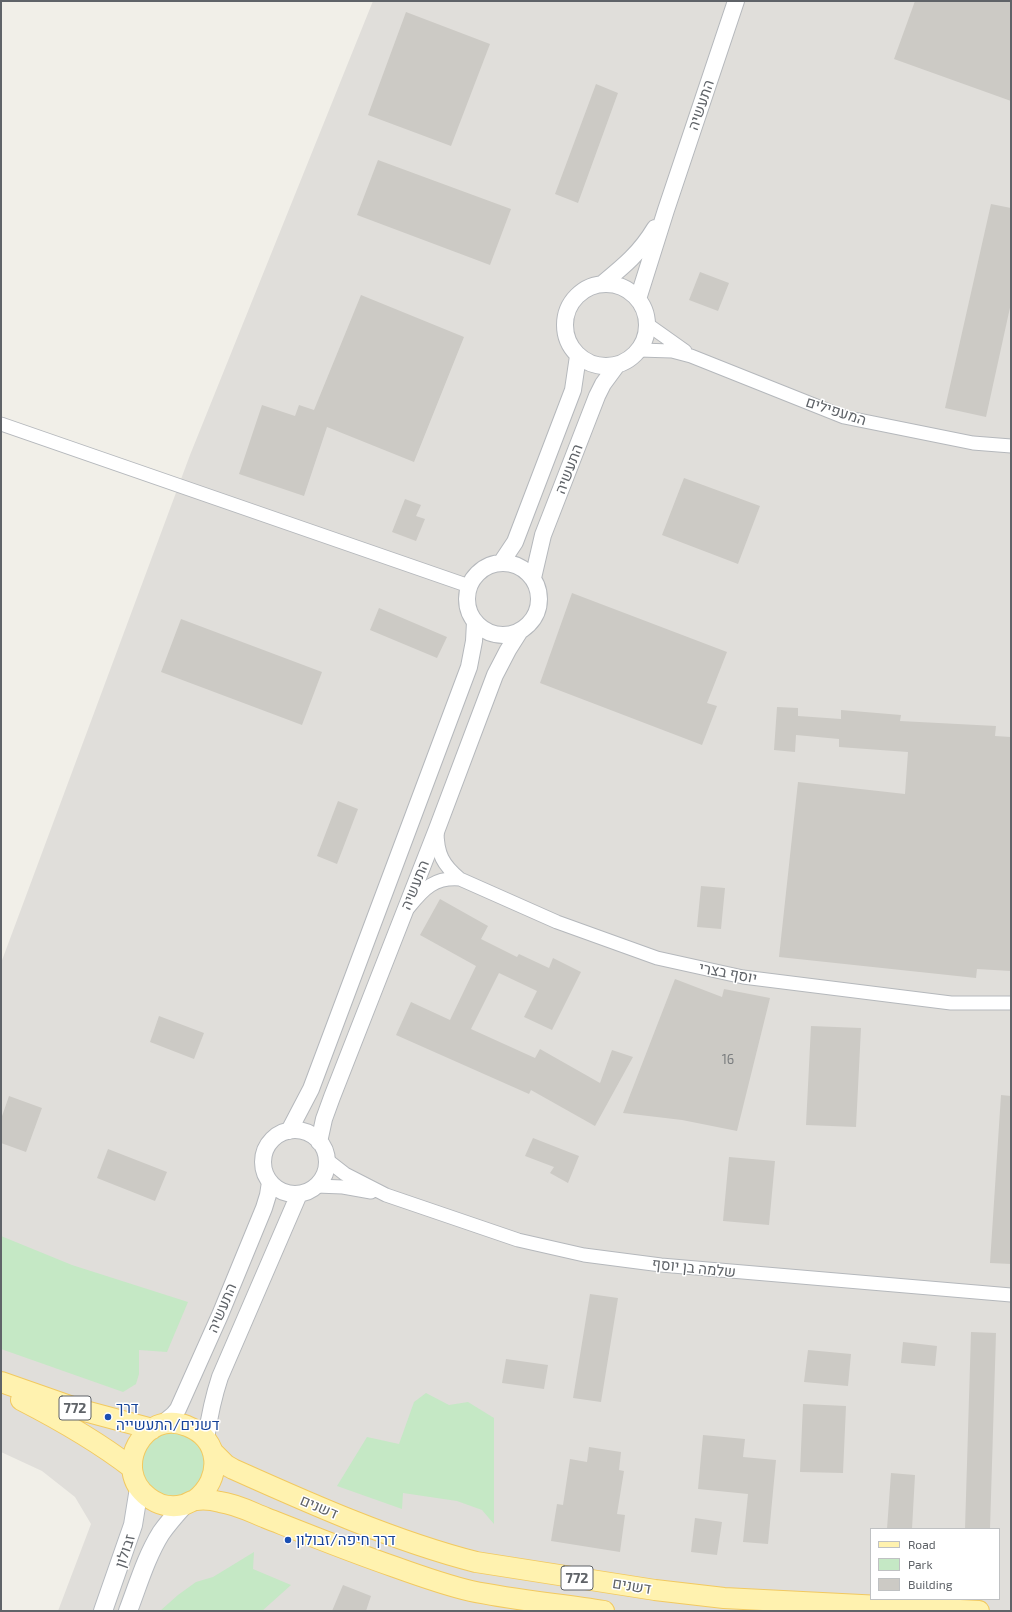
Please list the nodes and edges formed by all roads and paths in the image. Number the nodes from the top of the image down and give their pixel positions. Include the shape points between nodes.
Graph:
1 (736, 1) edge
2 (666, 210) junction
3 (602, 284) junction
4 (638, 299) junction
5 (648, 324) junction
6 (639, 350) junction
7 (578, 356) junction
8 (692, 356) junction
9 (617, 365) junction
10 (1, 424) edge
11 (1011, 446) edge
12 (501, 562) junction
13 (533, 578) junction
14 (469, 586) junction
15 (475, 622) junction
16 (520, 631) junction
17 (437, 829) junction
18 (460, 879) junction
19 (402, 916) junction
20 (1011, 1003) edge
21 (290, 1131) junction
22 (319, 1142) junction
23 (327, 1160) junction
24 (270, 1182) junction
25 (316, 1186) junction
26 (299, 1194) junction
27 (386, 1195) junction
28 (1011, 1296) edge
29 (1, 1382) edge
30 (1, 1390) edge
31 (156, 1427) junction
32 (209, 1446) junction
33 (132, 1468) junction
34 (139, 1488) junction
35 (190, 1502) junction
36 (103, 1611) edge
37 (128, 1611) edge
38 (604, 1611) edge
39 (979, 1611) edge

1 - 2 street, התעשיה
2 - 3 street, התעשיה via 632,259
2 - 4 street, התעשיה
3 - 4 street via 616,285 628,290
3 - 7 street via 578,295 565,319 570,345
4 - 5 street via 645,311
5 - 6 street via 646,338
5 - 8 street, המעפילים
6 - 8 street, המעפילים via 672,351
6 - 9 street via 630,359
7 - 9 street via 590,363
7 - 12 street, התעשיה via 573,390 515,542
8 - 11 street, המעפילים via 844,417 973,443
9 - 13 street, התעשיה via 603,384 594,404 543,535
10 - 14 street
12 - 13 street via 524,569
12 - 14 street via 482,570
13 - 16 street via 540,602 530,624
14 - 15 street via 469,611
15 - 16 street via 484,630 495,634 508,635
15 - 21 street, התעשיה via 469,667 311,1089
16 - 17 street, התעשיה via 495,675
17 - 18 street, יוסף בצרי via 442,860
17 - 19 street, התעשיה
18 - 19 street via 448,878 428,887
18 - 20 street, יוסף בצרי via 557,922 657,958 743,978 951,1003
19 - 22 street, התעשיה via 332,1097
21 - 22 street via 311,1134
21 - 24 street via 279,1134 270,1141 265,1151 264,1173
22 - 23 street
23 - 25 street via 326,1170
23 - 27 street, שלמה בן יוסף via 345,1174
24 - 26 street via 278,1190 288,1194
24 - 31 street, התעשיה via 264,1208 178,1409 168,1420
25 - 26 street
25 - 27 street, שלמה בן יוסף
26 - 32 street, התעשיה via 220,1377 215,1394
27 - 28 street, שלמה בן יוסף via 518,1240 584,1255 661,1265
29 - 31 main road, 772 via 81,1410
30 - 33 main road, 772 via 76,1430
31 - 32 main road, 772 via 173,1423 186,1425 197,1430
31 - 33 main road, 772 via 145,1433 136,1445
32 - 35 main road via 214,1466 212,1479 205,1491
32 - 39 main road, דשנים / 772 via 233,1469 352,1520 476,1562 716,1597
33 - 34 main road, 772
34 - 35 main road, 772 via 148,1498 159,1504 172,1506
34 - 36 main road, זבולון via 132,1530
35 - 37 main road, זבולון via 169,1522 155,1544
35 - 38 main road, דשנים / 772 via 221,1502 245,1509 340,1548 448,1584 486,1593

